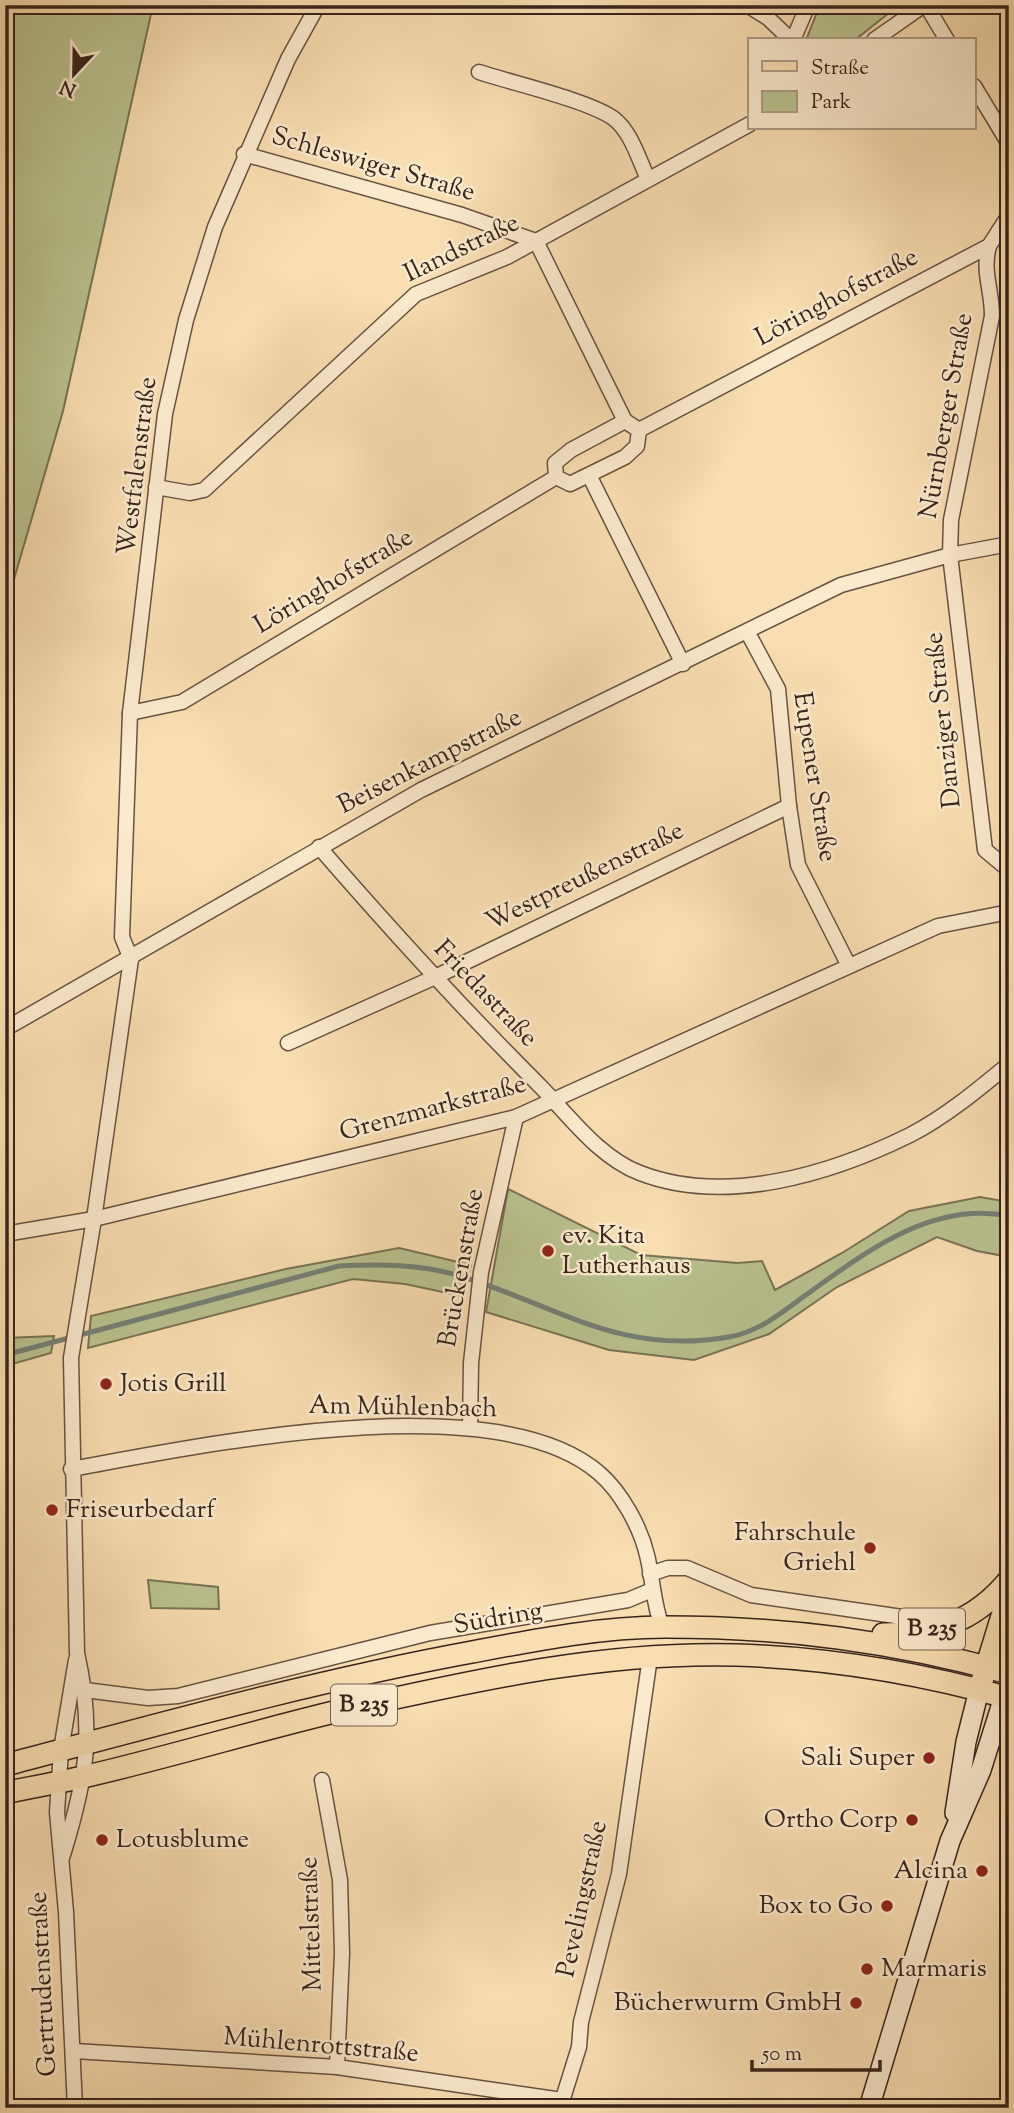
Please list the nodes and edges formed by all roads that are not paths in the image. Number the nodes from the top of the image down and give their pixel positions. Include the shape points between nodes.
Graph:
1 (318, 5) edge
2 (747, 5) edge
3 (808, 5) edge
4 (925, 5) edge
5 (790, 38) edge
6 (793, 38) edge
7 (877, 38) edge
8 (946, 38) edge
9 (479, 72) dead end
10 (976, 89) edge
11 (748, 125) edge
12 (1009, 144) edge
13 (244, 154) junction
14 (648, 179) junction
15 (1009, 215) edge
16 (536, 241) junction
17 (989, 246) junction
18 (625, 421) junction
19 (639, 430) junction
20 (556, 477) junction
21 (590, 477) junction
22 (156, 487) junction
23 (1009, 544) edge
24 (950, 555) junction
25 (748, 633) junction
26 (683, 664) junction
27 (130, 713) junction
28 (789, 806) junction
29 (319, 847) junction
30 (1009, 870) edge
31 (1009, 912) edge
32 (131, 959) junction
33 (849, 966) junction
34 (433, 978) junction
35 (5, 1029) edge
36 (288, 1043) dead end
37 (1009, 1064) edge
38 (554, 1100) junction
39 (516, 1117) junction
40 (94, 1219) junction
41 (5, 1234) edge
42 (470, 1428) junction
43 (71, 1469) junction
44 (650, 1574) junction
45 (1009, 1580) edge
46 (652, 1590) junction
47 (1009, 1593) edge
48 (909, 1618) dead end
49 (662, 1627) junction
50 (839, 1636) junction
51 (77, 1653) junction
52 (650, 1657) junction
53 (987, 1667) junction
54 (1009, 1673) edge
55 (85, 1690) junction
56 (979, 1690) junction
57 (1007, 1692) edge
58 (88, 1742) junction
59 (61, 1750) junction
60 (5, 1765) edge
61 (83, 1777) junction
62 (322, 1780) dead end
63 (58, 1782) junction
64 (5, 1793) edge
65 (950, 1841) junction
66 (62, 1858) junction
67 (74, 2051) junction
68 (337, 2067) junction
69 (561, 2104) edge
70 (75, 2108) edge
71 (869, 2108) edge

1 - 13 street, Westfalenstraße
2 - 5 street
3 - 6 street
4 - 7 street
4 - 8 street
9 - 14 street via 613,118 628,136
10 - 12 street
11 - 14 street, Ilandstraße
13 - 16 street, Schleswiger Straße via 462,215
13 - 22 street, Westfalenstraße via 186,320 165,414
14 - 16 street, Ilandstraße
15 - 17 street, Löringhofstraße
16 - 18 street
16 - 22 street, Ilandstraße via 476,272 416,294 204,490 190,493
17 - 19 street, Löringhofstraße
17 - 24 street, Nürnberger Straße via 983,267 992,293 992,316 951,520
18 - 19 street
18 - 20 street via 570,450 555,463
19 - 21 street via 637,446
20 - 21 street via 570,484
20 - 27 street, Löringhofstraße via 182,702
21 - 26 street
22 - 27 street, Westfalenstraße
23 - 24 street, Beisenkampstraße
24 - 25 street, Beisenkampstraße via 841,586
24 - 30 street, Danziger Straße via 985,850
25 - 26 street, Beisenkampstraße
25 - 28 street, Eupener Straße via 778,689
26 - 29 street, Beisenkampstraße via 421,790
27 - 32 street, Westfalenstraße via 122,937
28 - 33 street, Eupener Straße via 798,865
28 - 34 street, Westpreußenstraße
29 - 32 street, Beisenkampstraße
29 - 34 street, Friedastraße
31 - 33 street, Grenzmarkstraße via 938,926
32 - 35 street, Beisenkampstraße
32 - 40 street
33 - 38 street, Grenzmarkstraße
34 - 36 street, Westpreußenstraße
34 - 38 street, Friedastraße
37 - 38 street, Friedastraße via 913,1134 856,1159 768,1183 696,1188 638,1173 584,1136
38 - 39 street, Grenzmarkstraße
39 - 40 street, Grenzmarkstraße
39 - 42 street, Brückenstraße via 482,1270 471,1363
40 - 41 street, Grenzmarkstraße
40 - 43 street, Gertrudenstraße via 71,1358
42 - 43 street, Am Mühlenbach via 300,1431
42 - 44 street, Am Mühlenbach via 551,1444 599,1473 630,1513
43 - 51 street, Gertrudenstraße
44 - 46 street, Am Mühlenbach
44 - 48 street via 688,1568 751,1595
45 - 50 main road, B 235 via 991,1601 951,1624 918,1633
46 - 49 street, Am Mühlenbach
46 - 55 street, Südring via 628,1600 429,1633 178,1696 148,1698
47 - 53 main road, B 235
49 - 50 main road, Südring / B 235
49 - 58 main road, Südring / B 235 via 551,1637 364,1671
50 - 53 main road, Südring / B 235
51 - 55 street, Gertrudenstraße
51 - 59 street, Gertrudenstraße
52 - 56 main road, B 235 via 736,1655 858,1664
52 - 61 main road, B 235 via 478,1679
52 - 69 street, Pevelingstraße via 619,1874 581,2022 579,2048
53 - 54 main road, Südring / B 235
53 - 56 main road, B 235
55 - 58 street, Gertrudenstraße
56 - 57 main road, B 235
56 - 65 main road via 965,1742
57 - 65 main road via 981,1770
58 - 59 main road, Südring / B 235
58 - 61 street, Gertrudenstraße
59 - 60 main road, Südring / B 235
59 - 63 street, Gertrudenstraße
61 - 63 main road, B 235
61 - 66 street, Gertrudenstraße
62 - 68 street, Mittelstraße via 340,1880
63 - 64 main road, B 235
63 - 66 street, Gertrudenstraße
65 - 71 main road
66 - 67 street, Gertrudenstraße
67 - 68 street, Mühlenrottstraße
67 - 70 street, Gertrudenstraße
68 - 69 street, Mühlenrottstraße

